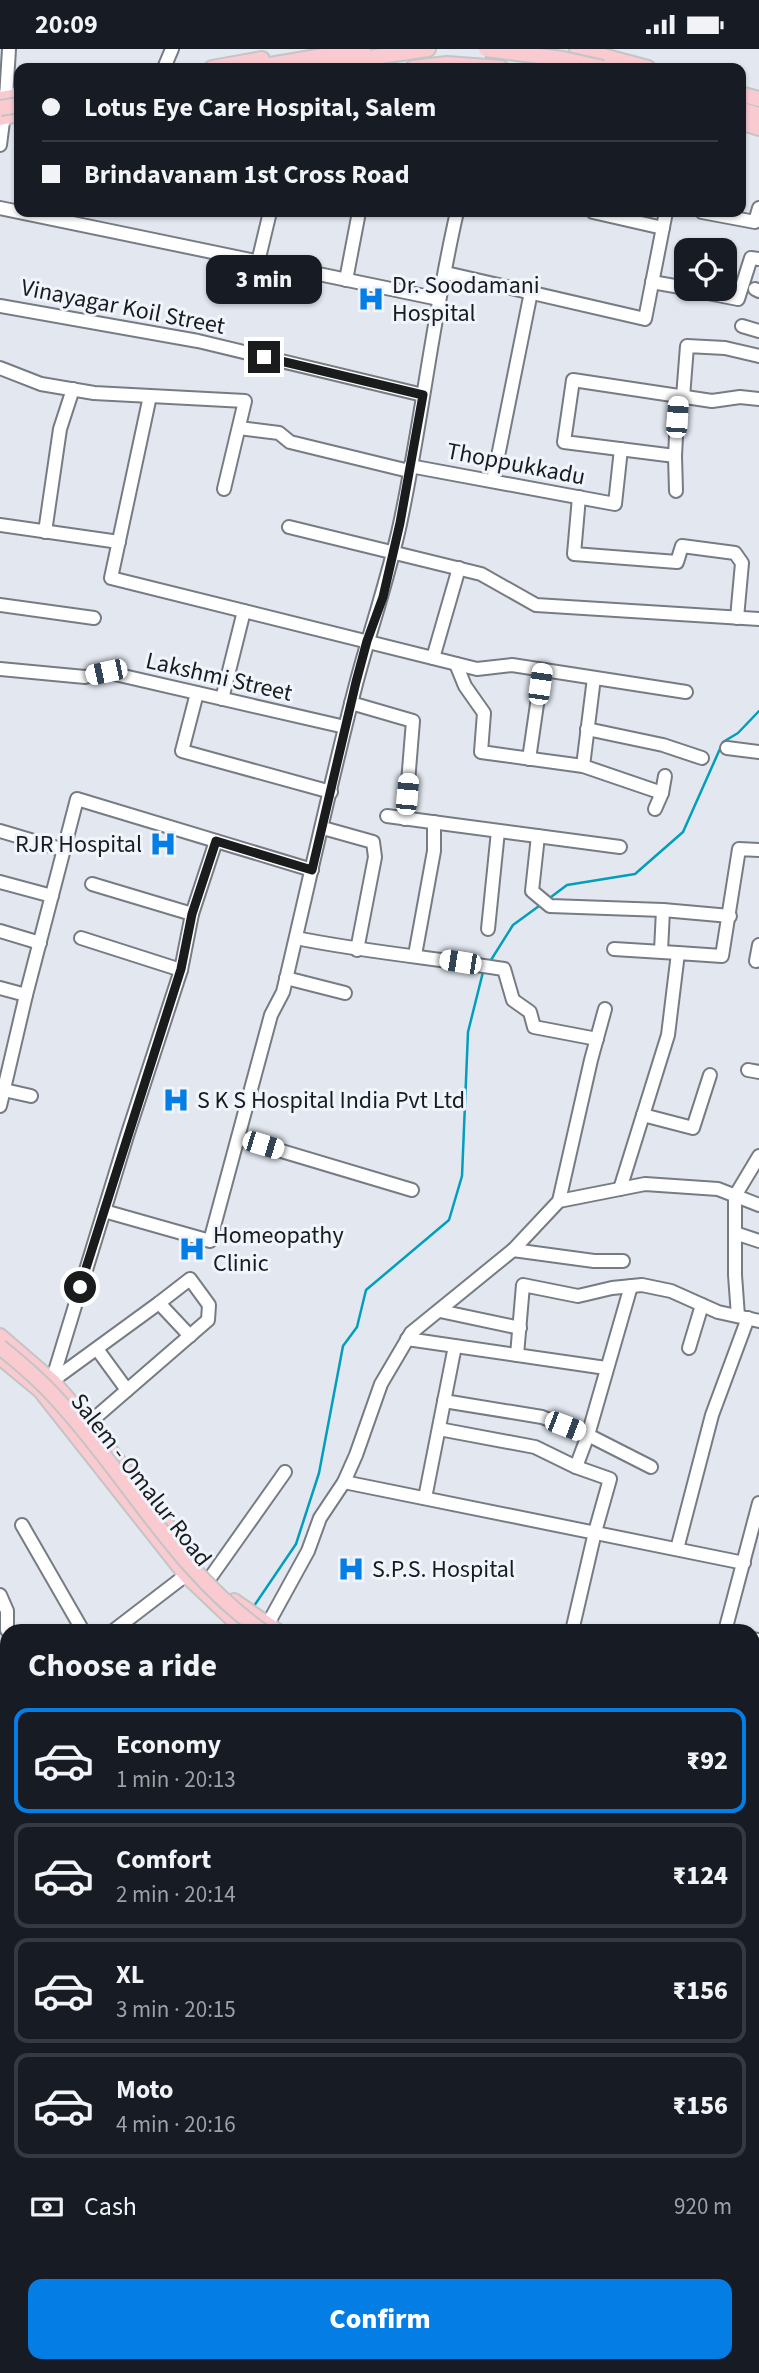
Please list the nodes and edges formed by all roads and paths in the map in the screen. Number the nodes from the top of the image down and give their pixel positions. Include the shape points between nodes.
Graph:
1 (9, 49) edge
2 (322, 49) edge
3 (363, 49) edge
4 (428, 49) edge
5 (486, 49) edge
6 (540, 49) edge
7 (576, 49) edge
8 (605, 58) edge
9 (241, 63) edge
10 (281, 63) edge
11 (334, 63) edge
12 (599, 63) edge
13 (626, 63) edge
14 (7, 106) edge
15 (0, 145) edge
16 (759, 208) edge
17 (43, 217) edge
18 (269, 217) edge
19 (358, 217) edge
20 (456, 217) edge
21 (615, 217) edge
22 (665, 217) edge
23 (728, 217) edge
24 (663, 228) junction
25 (759, 260) edge
26 (258, 262) junction
27 (446, 273) junction
28 (346, 280) junction
29 (652, 282) junction
30 (674, 286) edge
31 (531, 292) junction
32 (439, 299) junction
33 (737, 299) edge
34 (0, 306) edge
35 (742, 326) dead end
36 (759, 331) edge
37 (759, 356) edge
38 (0, 367) edge
39 (73, 389) junction
40 (423, 395) junction
41 (150, 396) junction
42 (681, 397) junction
43 (759, 399) edge
44 (239, 428) junction
45 (621, 449) junction
46 (675, 456) junction
47 (410, 469) junction
48 (493, 481) junction
49 (224, 489) dead end
50 (676, 491) dead end
51 (579, 497) junction
52 (0, 525) edge
53 (289, 527) dead end
54 (44, 532) junction
55 (119, 542) junction
56 (394, 553) junction
57 (459, 568) junction
58 (0, 605) edge
59 (244, 611) junction
60 (94, 618) dead end
61 (737, 618) junction
62 (759, 619) edge
63 (367, 641) junction
64 (433, 658) junction
65 (456, 664) junction
66 (0, 669) edge
67 (542, 670) junction
68 (594, 678) junction
69 (686, 692) dead end
70 (197, 693) junction
71 (222, 699) junction
72 (351, 703) junction
73 (345, 727) junction
74 (587, 729) junction
75 (727, 748) dead end
76 (759, 753) edge
77 (702, 758) dead end
78 (529, 759) junction
79 (583, 766) junction
80 (665, 776) dead end
81 (331, 792) junction
82 (662, 793) junction
83 (655, 809) dead end
84 (387, 816) dead end
85 (405, 818) junction
86 (434, 822) junction
87 (323, 828) junction
88 (0, 831) edge
89 (498, 831) junction
90 (538, 836) junction
91 (216, 841) junction
92 (620, 846) dead end
93 (64, 850) junction
94 (759, 850) edge
95 (312, 870) junction
96 (0, 882) edge
97 (92, 884) dead end
98 (52, 896) junction
99 (663, 910) junction
100 (192, 914) junction
101 (730, 916) junction
102 (488, 929) dead end
103 (0, 931) edge
104 (81, 938) dead end
105 (296, 938) junction
106 (40, 943) junction
107 (759, 946) edge
108 (614, 949) dead end
109 (357, 950) junction
110 (661, 951) junction
111 (678, 953) junction
112 (415, 955) junction
113 (756, 961) dead end
114 (181, 969) junction
115 (286, 978) junction
116 (0, 988) edge
117 (345, 993) dead end
118 (26, 995) junction
119 (605, 1009) dead end
120 (597, 1039) junction
121 (710, 1075) dead end
122 (2, 1090) edge
123 (31, 1096) dead end
124 (0, 1105) edge
125 (643, 1115) junction
126 (238, 1138) junction
127 (759, 1156) edge
128 (620, 1189) junction
129 (412, 1190) dead end
130 (736, 1196) junction
131 (559, 1201) junction
132 (759, 1205) edge
133 (104, 1212) junction
134 (736, 1233) junction
135 (759, 1241) edge
136 (513, 1250) junction
137 (623, 1261) dead end
138 (631, 1286) junction
139 (159, 1303) junction
140 (702, 1305) junction
141 (440, 1311) junction
142 (748, 1318) edge
143 (520, 1328) junction
144 (0, 1336) edge
145 (190, 1336) junction
146 (407, 1339) junction
147 (455, 1346) junction
148 (0, 1347) edge
149 (689, 1348) dead end
150 (97, 1349) junction
151 (517, 1355) junction
152 (0, 1357) edge
153 (606, 1368) junction
154 (46, 1385) junction
155 (127, 1390) junction
156 (444, 1401) junction
157 (89, 1423) junction
158 (439, 1429) junction
159 (588, 1435) junction
160 (576, 1467) junction
161 (651, 1467) dead end
162 (285, 1472) dead end
163 (344, 1482) junction
164 (425, 1498) junction
165 (758, 1508) edge
166 (22, 1525) dead end
167 (595, 1532) junction
168 (677, 1549) junction
169 (744, 1563) junction
170 (186, 1575) junction
171 (210, 1578) junction
172 (0, 1595) edge
173 (8, 1624) edge
174 (79, 1624) edge
175 (125, 1624) edge
176 (238, 1624) edge
177 (257, 1624) edge
178 (262, 1624) edge
179 (270, 1624) edge
180 (574, 1624) edge
181 (727, 1624) edge

1 - 14 street
2 - 9 main road
3 - 10 main road
4 - 11 main road
5 - 8 main road, bridge via 563,59
6 - 12 main road, bridge
7 - 8 main road
8 - 13 main road
14 - 15 street
16 - 23 street via 755,222
17 - 26 street
18 - 26 street
19 - 28 street
20 - 27 street
21 - 24 street
22 - 24 street
24 - 29 street
25 - 33 street via 751,257
26 - 28 street
27 - 31 street
27 - 32 street
28 - 32 street
29 - 30 street
29 - 31 street via 645,319
31 - 48 street
32 - 40 street
34 - 40 street, Vinayagar Koil Street via 198,341
35 - 36 street
37 - 42 street via 687,346
38 - 39 street via 41,384
39 - 41 street
39 - 54 street via 60,429
40 - 47 street
41 - 44 street via 245,401
41 - 55 street
42 - 43 street
42 - 45 street via 573,380 564,442
42 - 46 street
44 - 47 street, Thoppukkadu via 279,433 290,442
44 - 49 street
45 - 46 street
45 - 51 street, Thoppukkadu via 615,504
46 - 50 street
47 - 48 street, Thoppukkadu
47 - 56 street
48 - 51 street, Thoppukkadu
51 - 61 street via 574,554 677,562 682,546 735,552 742,563
52 - 54 street
53 - 56 street
54 - 55 street
55 - 59 street via 111,578
56 - 57 street
56 - 63 street
57 - 61 street via 481,574 536,605
57 - 64 street
58 - 60 street
59 - 63 street
59 - 71 street
61 - 62 street
63 - 64 street
63 - 72 street
64 - 65 street
65 - 67 street via 477,670 512,665
65 - 78 street via 484,713 481,753
66 - 70 street, Lakshmi Street via 85,677 106,672
67 - 68 street
67 - 78 street
68 - 69 street
68 - 74 street
70 - 71 street, Lakshmi Street
70 - 81 street via 182,751
71 - 73 street, Lakshmi Street
72 - 73 street
72 - 85 street via 413,721
73 - 81 street
74 - 77 street
74 - 79 street
75 - 76 street
78 - 79 street
79 - 82 street
80 - 82 street
81 - 87 street
82 - 83 street
84 - 85 street
85 - 86 street
86 - 89 street
86 - 112 street
87 - 95 street
87 - 109 street via 373,842 375,857
88 - 93 street
89 - 90 street
89 - 102 street
90 - 92 street
90 - 99 street via 532,891 550,906
91 - 93 street via 77,799
91 - 95 street
91 - 100 street
93 - 98 street
94 - 101 street via 739,849
95 - 105 street
96 - 98 street
97 - 100 street
98 - 106 street
99 - 101 street
99 - 110 street
100 - 114 street
101 - 111 street via 722,956
103 - 106 street
104 - 114 street
105 - 109 street
105 - 115 street
106 - 118 street
107 - 113 street
108 - 110 street
109 - 112 street
110 - 111 street
111 - 125 street via 668,1035
112 - 120 street via 504,969 513,1000 530,1012 534,1027
114 - 133 street
115 - 117 street
115 - 126 street via 271,1015
116 - 118 street
118 - 122 street
119 - 120 street
120 - 131 street
121 - 125 street via 693,1128
122 - 123 street
122 - 124 street
125 - 128 street
126 - 129 street
126 - 133 street via 210,1241
127 - 130 street
128 - 130 street via 645,1184 718,1189
128 - 131 street
130 - 132 street
130 - 134 street
131 - 136 street
133 - 154 street
134 - 135 street
134 - 142 street via 735,1275
136 - 137 street
136 - 141 street
138 - 140 street via 671,1291
138 - 143 street via 578,1296 523,1285
138 - 153 street
139 - 145 street
139 - 145 street via 190,1279 209,1305 208,1320
139 - 150 street
140 - 142 street
140 - 149 street
141 - 143 street
141 - 146 street
142 - 168 street via 712,1415
143 - 151 street
144 - 154 main road
145 - 155 street
146 - 147 street
146 - 163 street via 381,1384
147 - 151 street
147 - 156 street
148 - 177 main road, bridge via 57,1398 210,1590
150 - 154 street
150 - 155 street
151 - 153 street
152 - 154 main road, Salem - Omalur Road
153 - 159 street
154 - 157 main road
154 - 170 main road, Salem - Omalur Road
155 - 157 street
156 - 158 street
156 - 159 street via 542,1417
157 - 171 main road
158 - 160 street via 535,1447
158 - 164 street
159 - 160 street
159 - 161 street
160 - 167 street via 610,1479
162 - 171 street
163 - 164 street
163 - 179 street via 320,1518
164 - 167 street
165 - 169 street
166 - 174 street
167 - 168 street
167 - 180 street
168 - 169 street
169 - 181 street
170 - 175 street
170 - 176 main road, Salem - Omalur Road
171 - 178 main road
172 - 173 street

